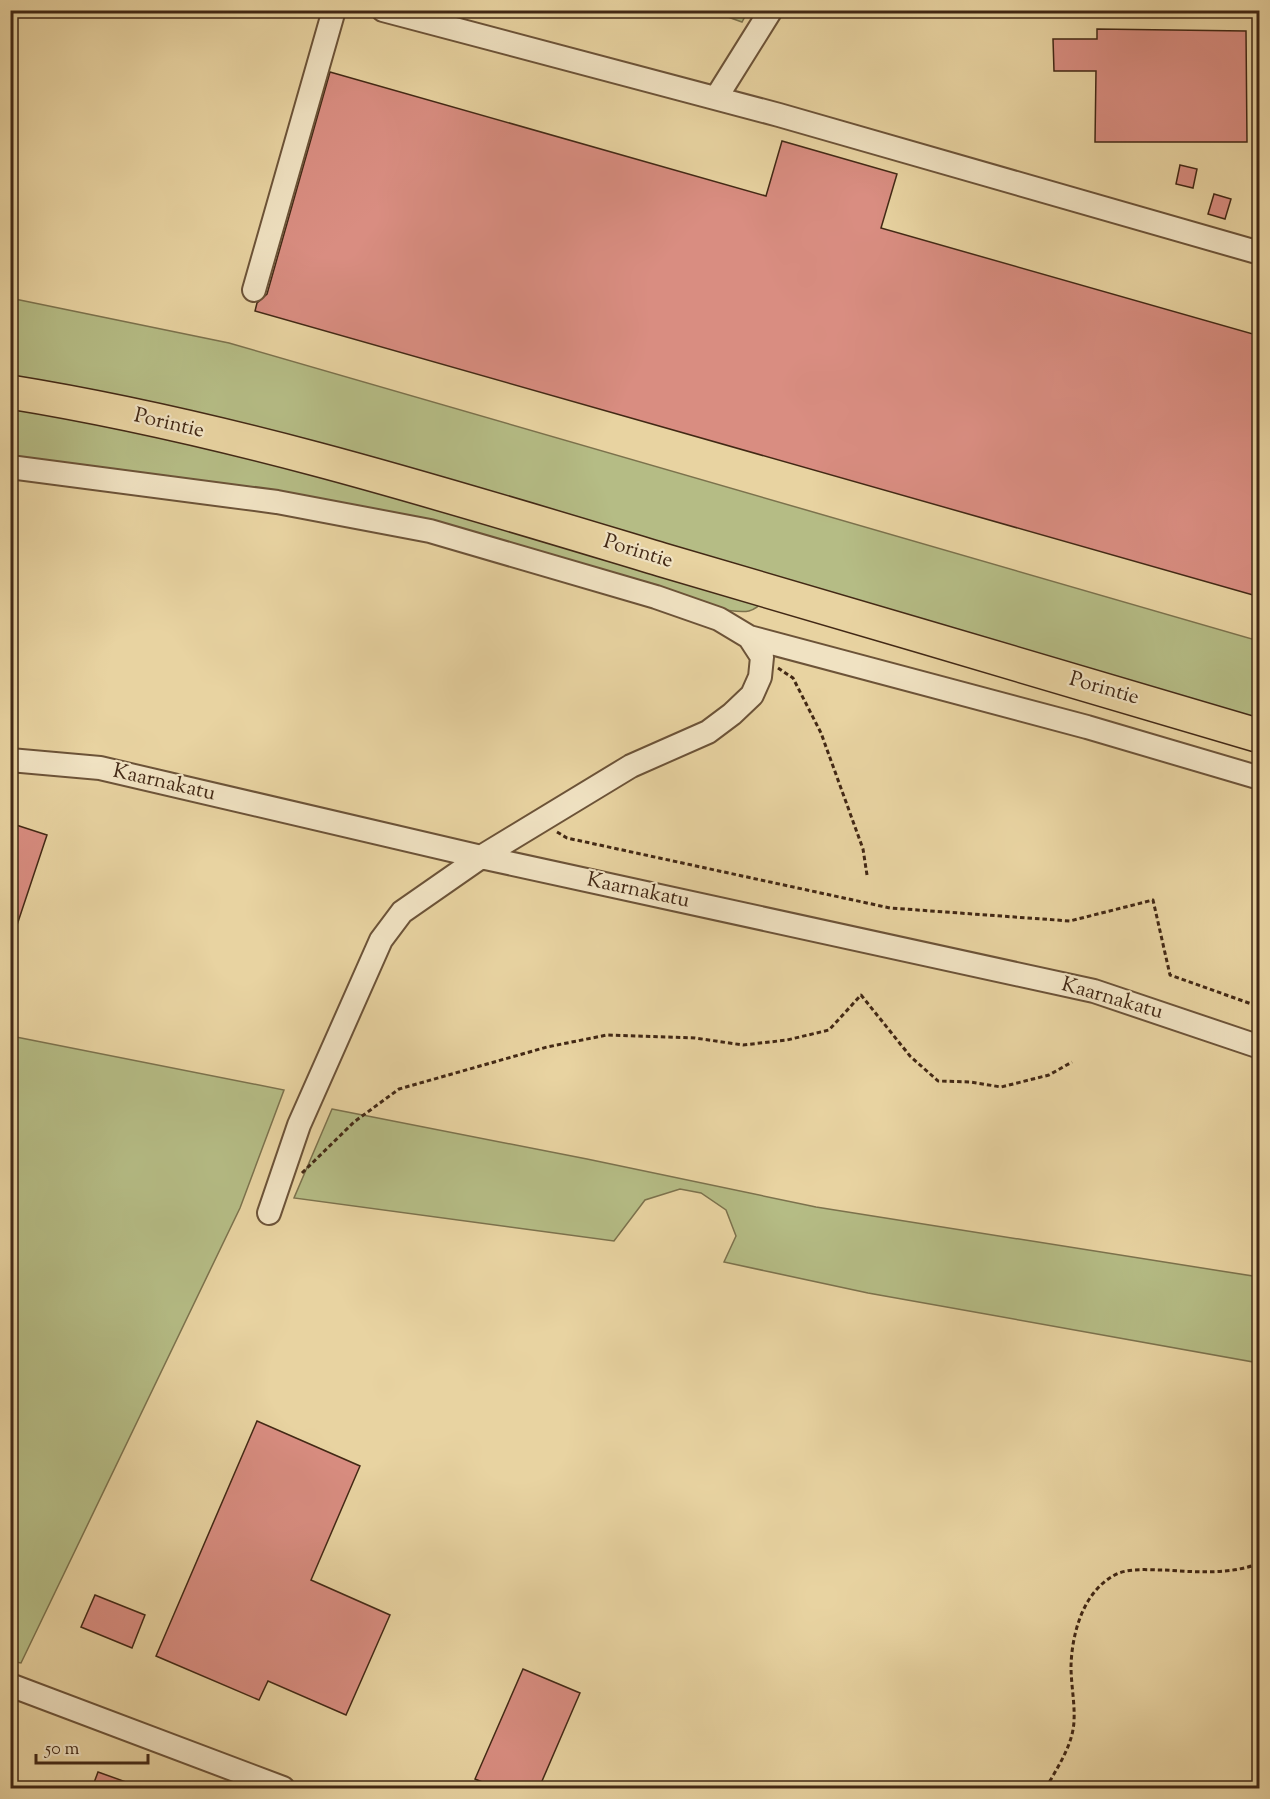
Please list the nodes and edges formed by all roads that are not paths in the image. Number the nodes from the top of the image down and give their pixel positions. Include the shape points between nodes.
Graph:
1 (334, 10) edge
2 (383, 10) edge
3 (771, 10) edge
4 (716, 98) junction
5 (1260, 253) edge
6 (254, 290) dead end
7 (10, 392) edge
8 (10, 468) edge
9 (748, 637) junction
10 (1260, 736) edge
11 (10, 760) edge
12 (1260, 778) edge
13 (481, 857) junction
14 (1260, 1047) edge
15 (273, 1204) road end
16 (10, 1685) edge
17 (254, 1784) edge
18 (283, 1788) edge

1 - 6 street
2 - 4 street
3 - 4 street
4 - 5 street
7 - 10 highway, Porintie via 234,439 423,490
8 - 9 street via 277,502 389,522 656,597 719,619
9 - 12 street via 1087,727
9 - 13 street via 762,657 760,677 752,695 732,714 708,732 631,766
11 - 13 street, Kaarnakatu via 100,768
13 - 14 street, Kaarnakatu via 1094,992
13 - 15 street via 402,912 381,940 299,1125
16 - 17 street
17 - 18 street

